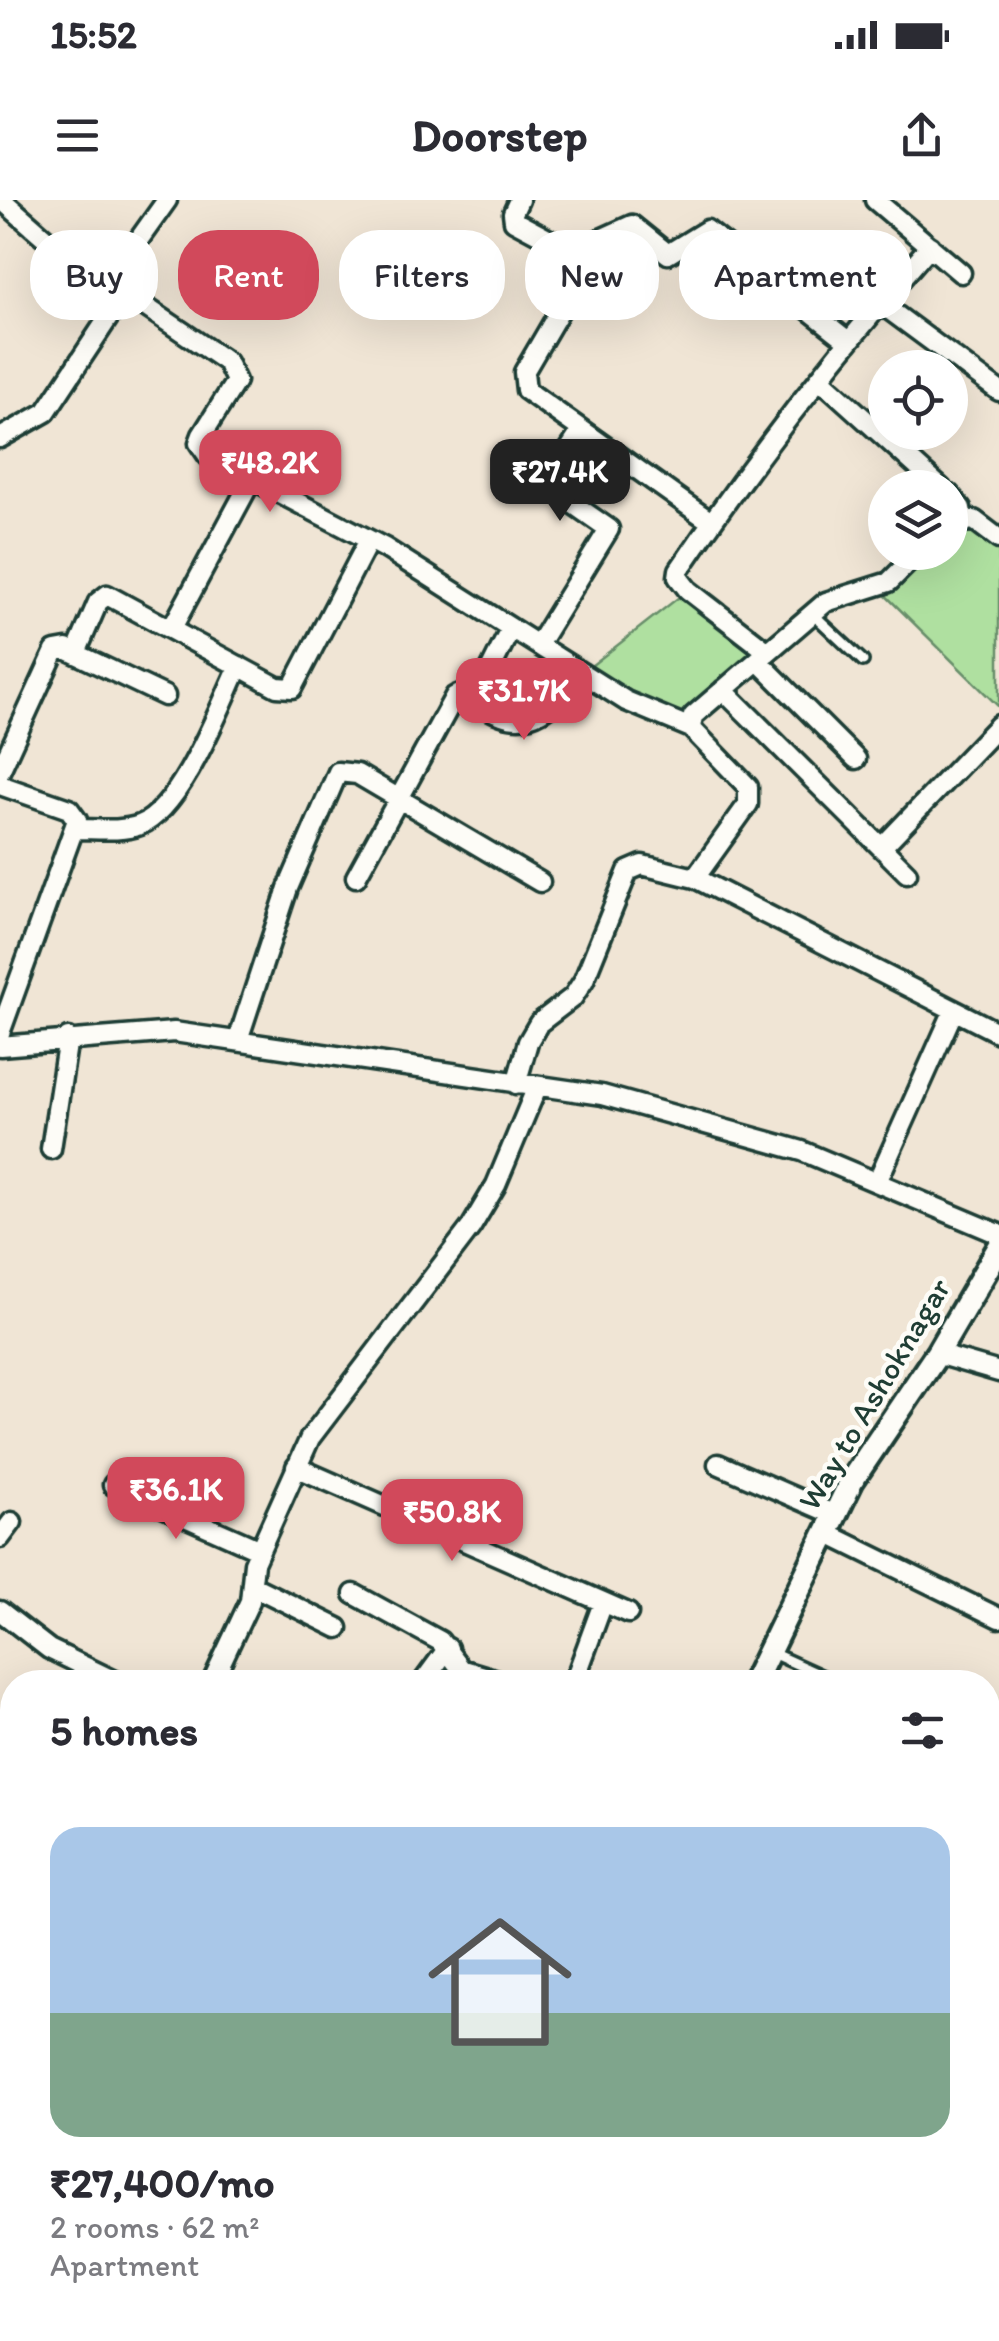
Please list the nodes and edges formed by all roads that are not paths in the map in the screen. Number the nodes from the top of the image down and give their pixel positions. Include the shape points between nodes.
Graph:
1 (168, 200) edge
2 (519, 200) edge
3 (875, 200) edge
4 (10, 203) edge
5 (44, 230) edge
6 (150, 230) edge
7 (531, 230) edge
8 (930, 246) junction
9 (659, 247) edge
10 (912, 267) edge
11 (961, 273) dead end
12 (158, 316) edge
13 (98, 320) edge
14 (558, 320) edge
15 (865, 320) edge
16 (903, 320) edge
17 (848, 340) junction
18 (820, 379) junction
19 (999, 392) edge
20 (582, 430) junction
21 (0, 438) edge
22 (921, 470) edge
23 (252, 479) junction
24 (712, 522) junction
25 (968, 523) edge
26 (999, 539) edge
27 (369, 540) junction
28 (901, 570) edge
29 (813, 614) junction
30 (172, 628) junction
31 (512, 628) junction
32 (538, 646) junction
33 (76, 653) junction
34 (762, 657) junction
35 (863, 660) dead end
36 (239, 666) junction
37 (582, 673) junction
38 (474, 688) junction
39 (723, 690) junction
40 (165, 696) dead end
41 (999, 725) edge
42 (691, 728) junction
43 (856, 760) dead end
44 (0, 771) edge
45 (0, 785) edge
46 (398, 801) junction
47 (77, 830) junction
48 (882, 847) junction
49 (907, 872) dead end
50 (356, 877) dead end
51 (695, 878) junction
52 (540, 882) dead end
53 (954, 1010) junction
54 (0, 1033) edge
55 (999, 1033) edge
56 (68, 1038) junction
57 (238, 1040) junction
58 (0, 1046) edge
59 (516, 1084) junction
60 (537, 1087) junction
61 (51, 1149) dead end
62 (877, 1182) junction
63 (999, 1234) edge
64 (999, 1248) edge
65 (937, 1354) junction
66 (999, 1372) edge
67 (718, 1464) dead end
68 (296, 1466) junction
69 (113, 1486) dead end
70 (830, 1524) junction
71 (260, 1550) junction
72 (254, 1586) junction
73 (354, 1594) dead end
74 (603, 1603) junction
75 (0, 1612) edge
76 (628, 1614) dead end
77 (999, 1618) edge
78 (338, 1628) dead end
79 (448, 1648) junction
80 (772, 1653) junction
81 (92, 1670) edge
82 (217, 1670) edge
83 (432, 1670) edge
84 (464, 1670) edge
85 (578, 1670) edge
86 (761, 1670) edge
87 (810, 1670) edge

1 - 6 street
2 - 7 street via 514,221
3 - 8 street
4 - 5 street
8 - 10 street
8 - 11 street
9 - 17 street via 668,254 707,230
12 - 23 street via 234,372 232,394 199,443 208,456
13 - 21 street via 46,412
14 - 20 street via 522,382
15 - 17 street
16 - 19 street
17 - 18 street
18 - 22 street
18 - 24 street
20 - 24 street
20 - 32 street via 546,485 610,529
23 - 27 street
23 - 30 street
24 - 34 street via 678,577
25 - 26 street via 984,525
27 - 31 street
27 - 36 street via 298,684 285,690
28 - 29 street via 889,582 843,593
29 - 34 street
29 - 35 lane
30 - 33 street via 107,595
30 - 36 street
31 - 32 street
31 - 38 street
32 - 37 street
33 - 40 street
33 - 44 street via 56,651 48,661
34 - 39 street
34 - 43 street
36 - 47 street via 193,765 152,817 136,827
37 - 38 street via 530,719 489,711
37 - 42 street via 626,701
38 - 46 street via 456,696
39 - 42 street via 693,716
39 - 48 street
41 - 48 street
42 - 51 street via 749,794
45 - 47 street via 75,813
46 - 50 street
46 - 52 street
46 - 57 street via 348,770 338,772 288,888
47 - 54 street
48 - 49 street
51 - 53 street
51 - 59 street via 642,865 628,871 584,980 539,1022
53 - 55 street
53 - 62 street
56 - 57 street via 174,1032
56 - 58 street
56 - 61 street
57 - 59 street
59 - 60 street
60 - 62 street via 633,1103 802,1151
60 - 68 street via 496,1185 470,1227 310,1438
62 - 63 street
64 - 65 street, Way to Ashoknagar
65 - 66 street
65 - 70 street, Way to Ashoknagar via 874,1442
67 - 70 street
68 - 71 street
68 - 74 street
69 - 71 street
70 - 77 street
70 - 80 street, Way to Ashoknagar
71 - 72 street
72 - 78 street
72 - 82 street
73 - 79 street
74 - 76 street
74 - 85 street
75 - 81 street via 49,1649
79 - 83 street
79 - 84 street
80 - 86 street, Way to Ashoknagar
80 - 87 lane

